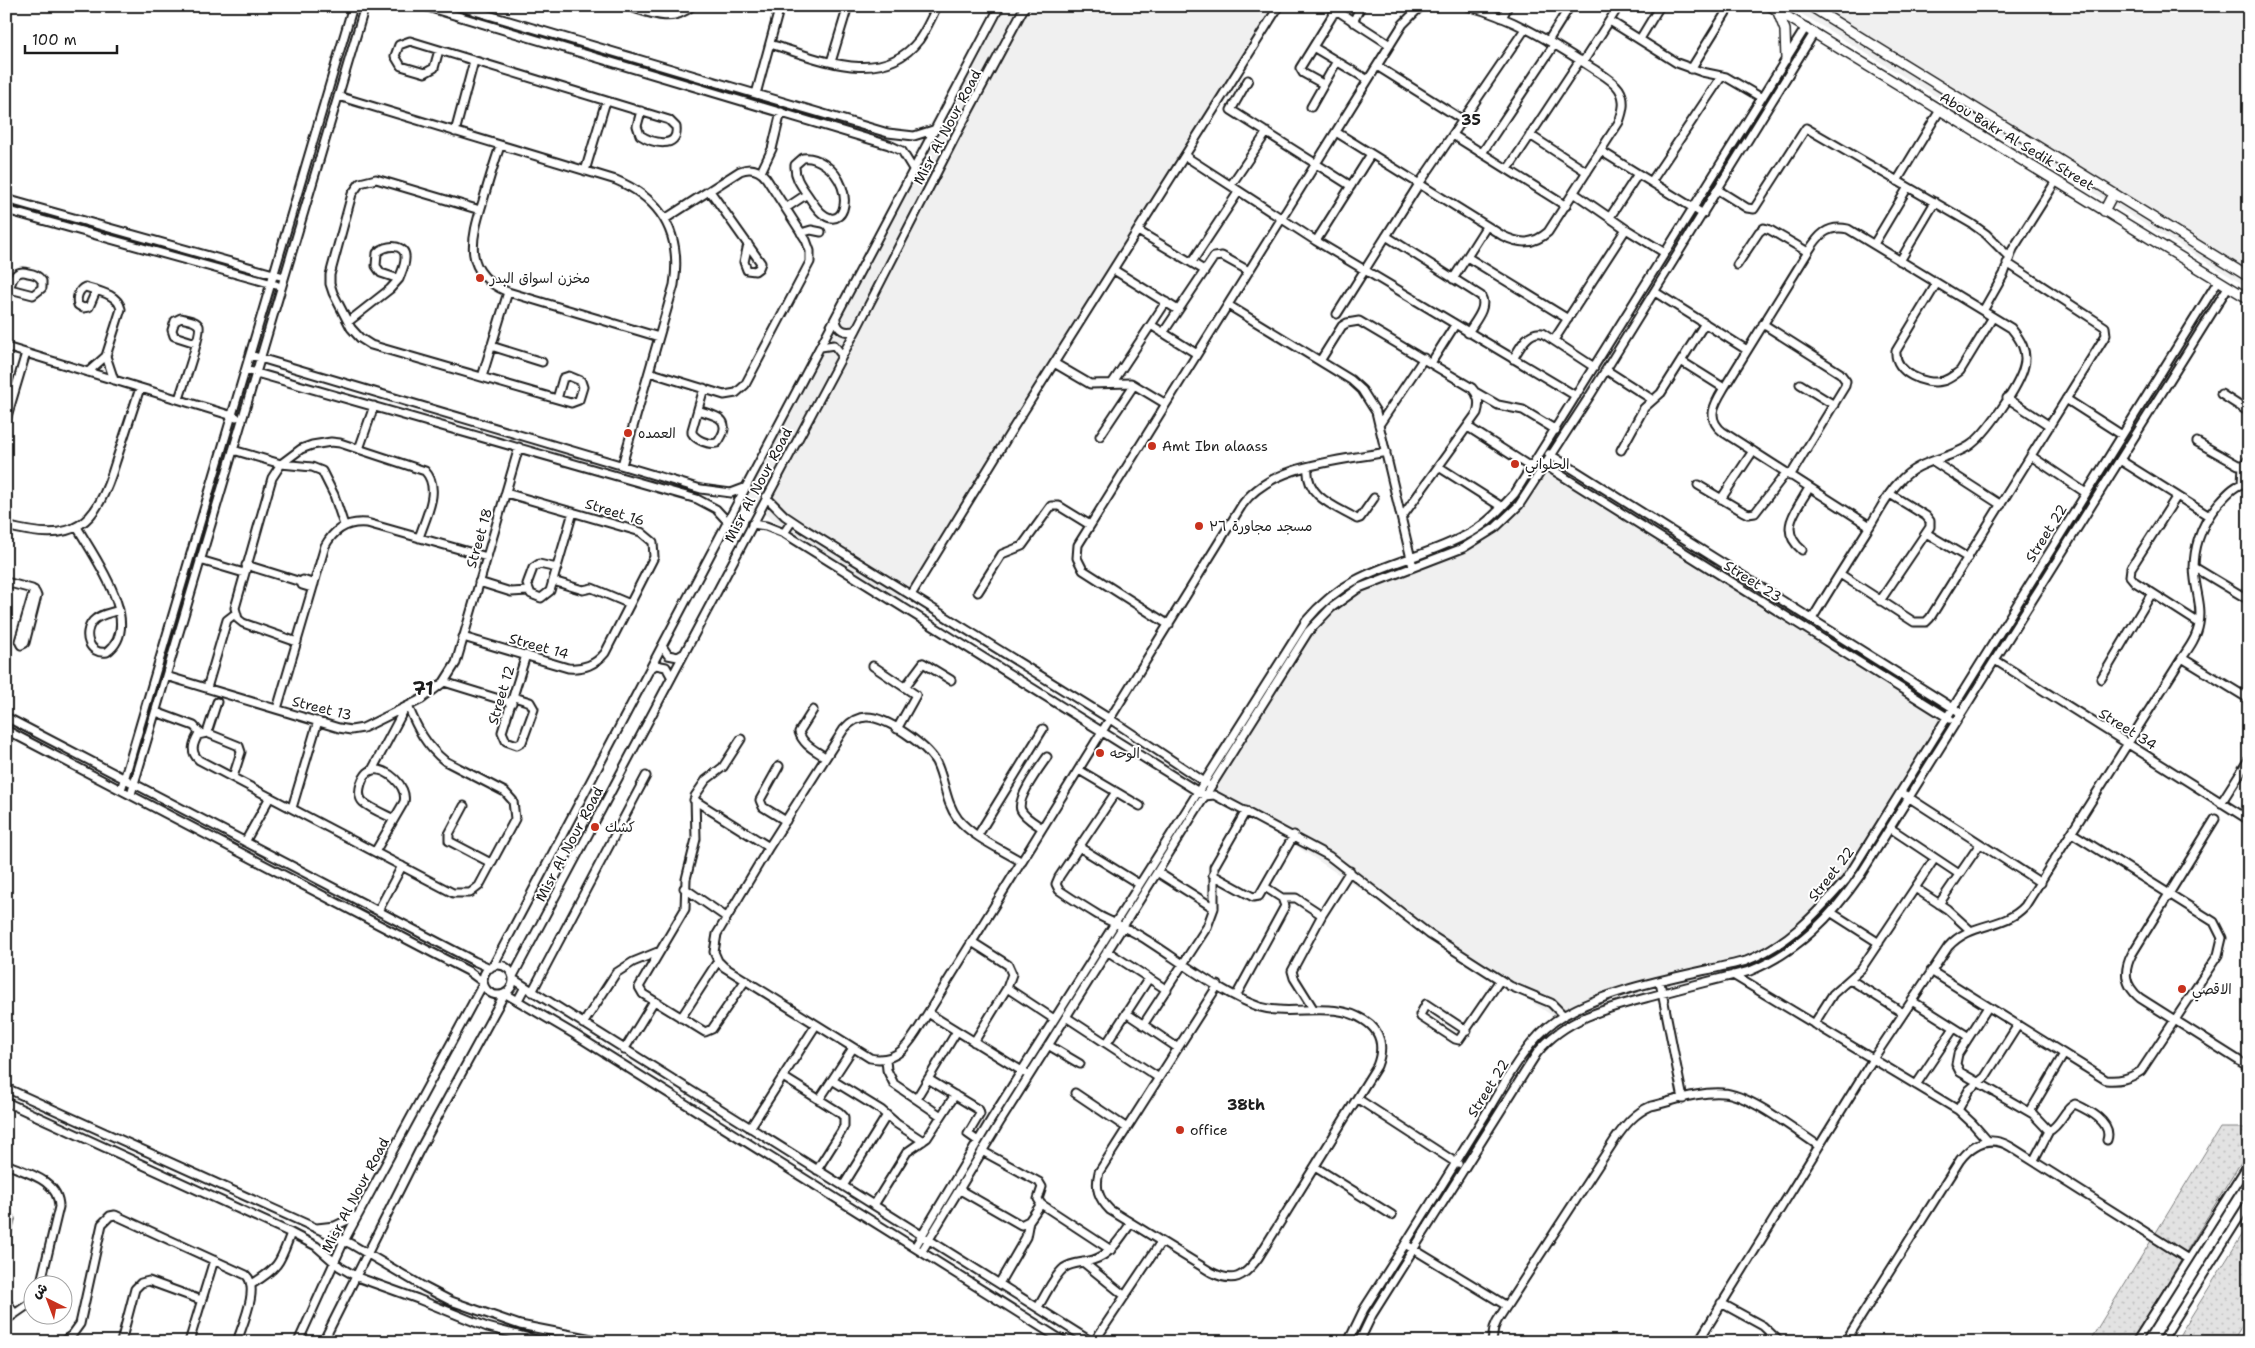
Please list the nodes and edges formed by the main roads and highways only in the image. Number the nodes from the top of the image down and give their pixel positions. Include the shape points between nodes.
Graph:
1 (1810, 6) edge
2 (1774, 9) edge
3 (1786, 59) road end
4 (2113, 194) junction
5 (2104, 211) junction
6 (2249, 277) edge
7 (2249, 299) edge

1 - 4 main road, Abou Bakr Al Sedik Street
2 - 3 main road via 1785,30
2 - 5 main road, Abou Bakr Al Sedik Street
4 - 5 main road
4 - 6 main road, Abou Bakr Al Sedik Street
5 - 7 main road, Abou Bakr Al Sedik Street

